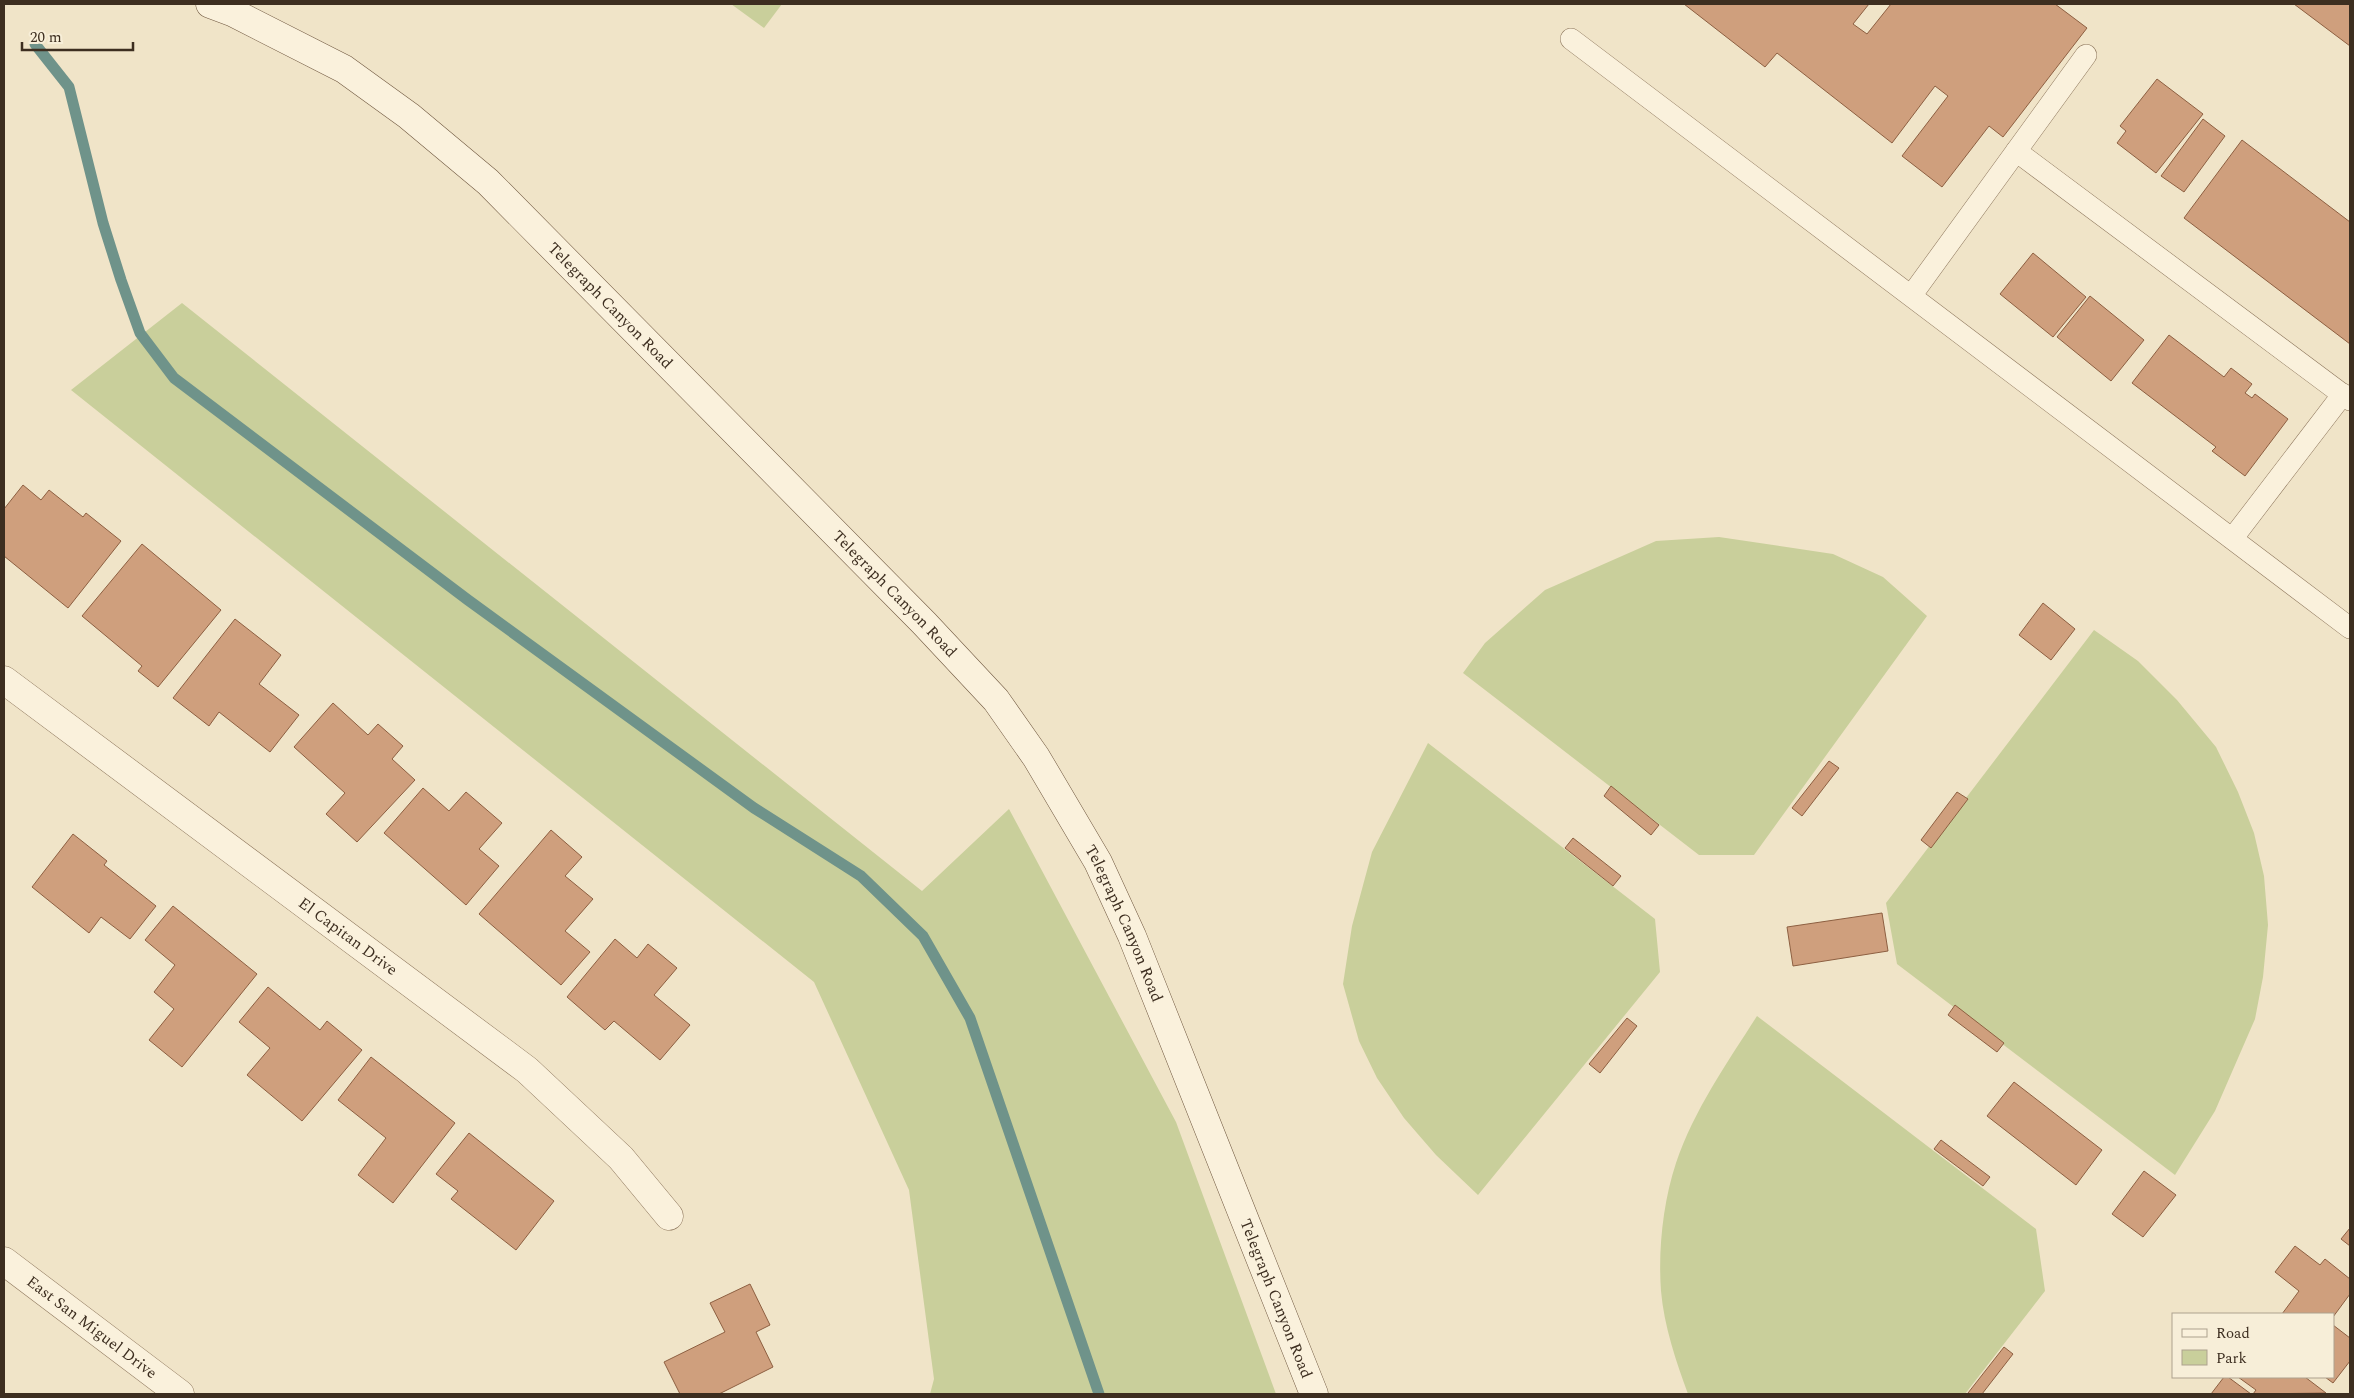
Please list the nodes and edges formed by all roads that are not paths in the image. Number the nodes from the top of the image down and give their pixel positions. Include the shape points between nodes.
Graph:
1 (210, 4) edge
2 (1571, 39) dead end
3 (2086, 55) dead end
4 (2016, 151) junction
5 (1912, 296) junction
6 (2347, 397) edge
7 (2232, 539) junction
8 (2350, 628) edge
9 (4, 680) edge
10 (669, 1216) dead end
11 (4, 1261) edge
12 (180, 1394) edge
13 (1314, 1394) edge

1 - 13 street, Telegraph Canyon Road via 344,69 409,116 488,182 996,700 1036,757 1098,862 1132,936
2 - 5 lane
3 - 4 lane
4 - 5 lane
4 - 6 lane
5 - 7 lane
6 - 7 lane
7 - 8 lane
9 - 10 street, El Capitan Drive via 527,1070 621,1158
11 - 12 street, East San Miguel Drive

